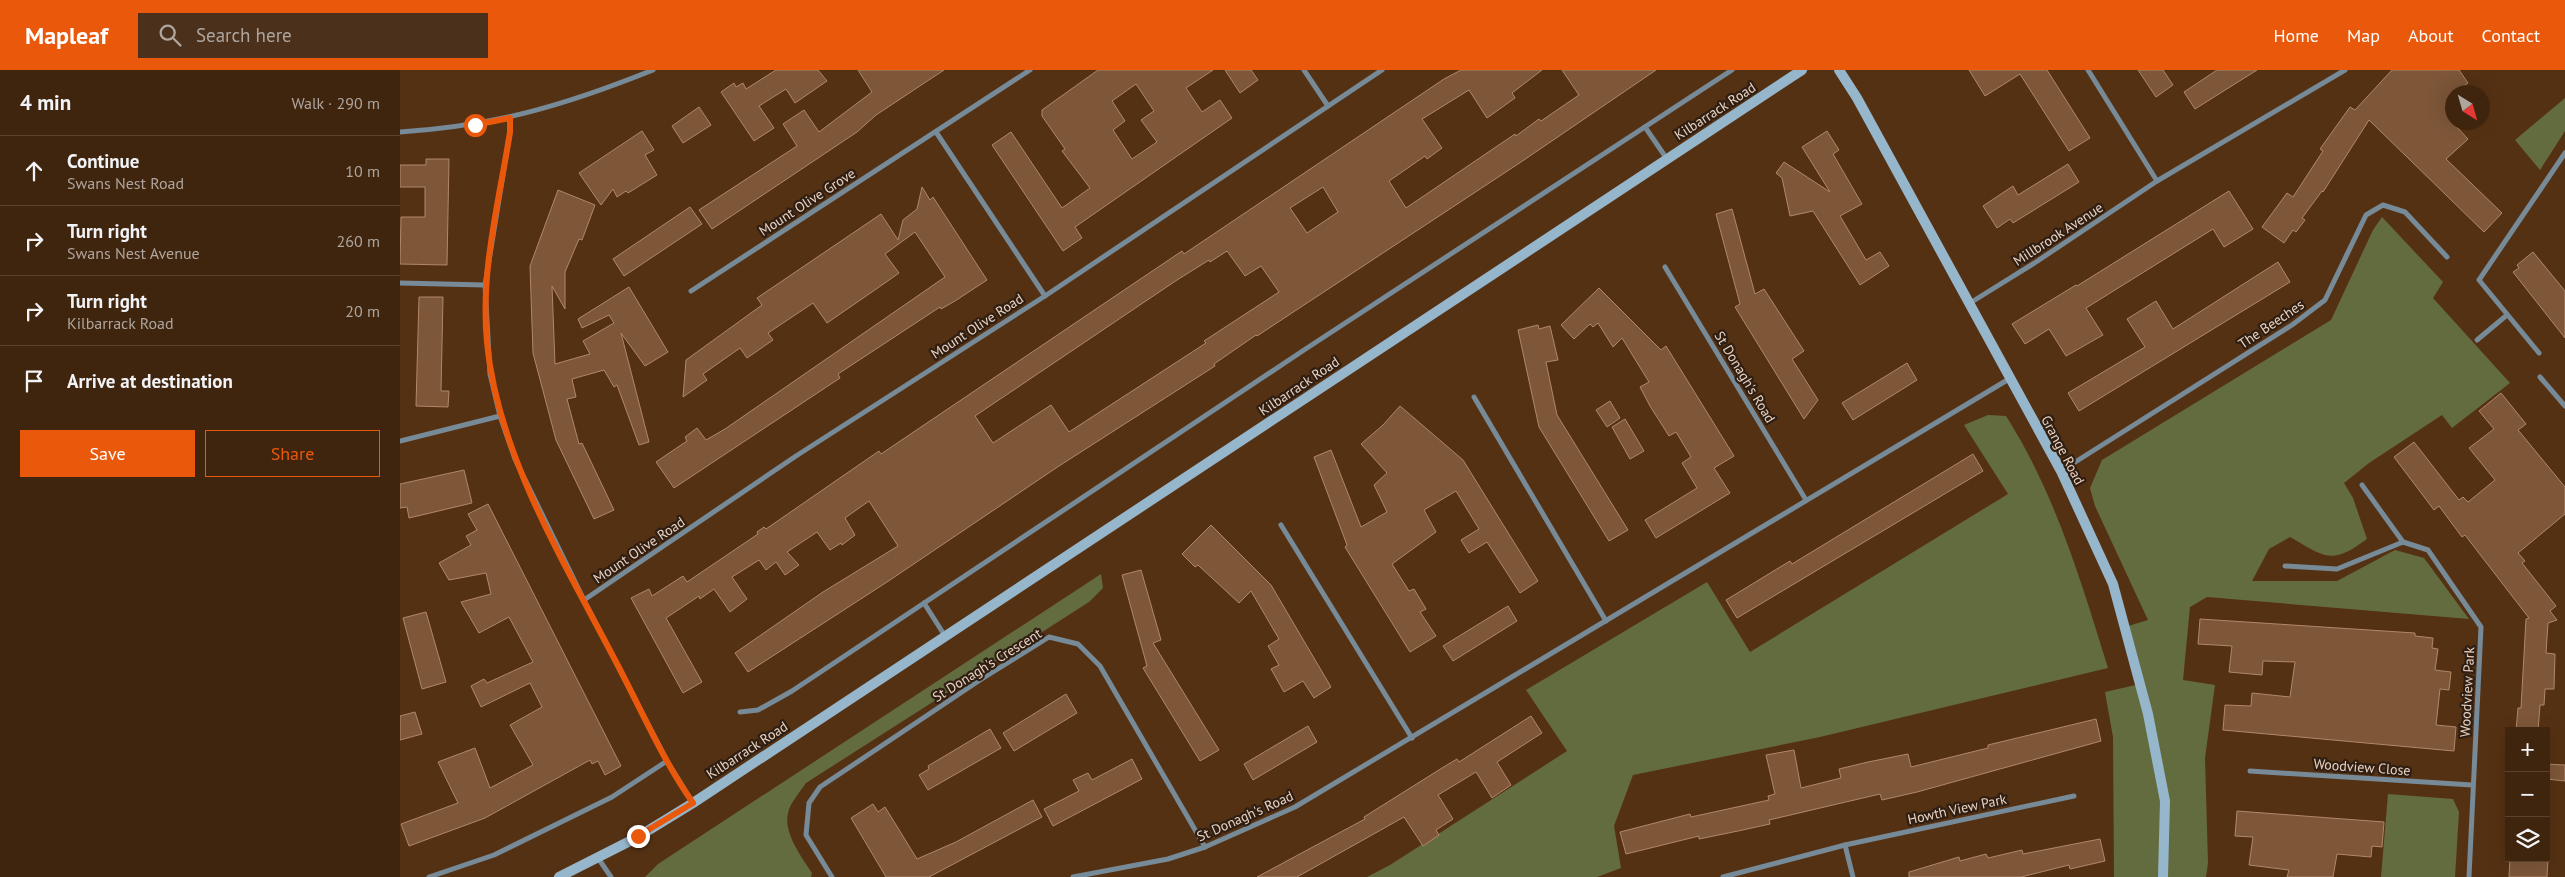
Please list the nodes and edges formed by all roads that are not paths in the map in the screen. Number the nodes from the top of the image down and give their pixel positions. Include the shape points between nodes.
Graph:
1 (654, 70) edge
2 (1030, 70) edge
3 (1304, 70) edge
4 (1382, 70) edge
5 (1732, 70) edge
6 (1802, 70) edge
7 (1839, 70) edge
8 (2088, 70) edge
9 (2343, 70) edge
10 (1328, 106) junction
11 (510, 118) junction
12 (1645, 127) junction
13 (400, 132) edge
14 (936, 132) junction
15 (2565, 153) edge
16 (1668, 159) junction
17 (2157, 181) junction
18 (2447, 257) dead end
19 (1665, 267) dead end
20 (400, 283) edge
21 (485, 285) junction
22 (691, 292) dead end
23 (1045, 296) junction
24 (1970, 303) junction
25 (2507, 315) junction
26 (2477, 340) dead end
27 (2539, 353) dead end
28 (2540, 377) dead end
29 (2009, 379) junction
30 (1474, 397) dead end
31 (2565, 406) edge
32 (500, 416) junction
33 (400, 441) edge
34 (2061, 471) junction
35 (2362, 485) dead end
36 (1806, 500) junction
37 (1281, 525) dead end
38 (2403, 542) junction
39 (2284, 566) dead end
40 (584, 600) junction
41 (924, 604) junction
42 (1606, 621) junction
43 (945, 636) junction
44 (740, 712) dead end
45 (1412, 738) junction
46 (667, 761) junction
47 (2250, 771) dead end
48 (2472, 785) junction
49 (2074, 796) dead end
50 (693, 803) junction
51 (1845, 844) junction
52 (1205, 847) junction
53 (598, 858) junction
54 (429, 877) edge
55 (559, 877) edge
56 (610, 877) edge
57 (832, 877) edge
58 (1073, 877) edge
59 (1723, 877) edge
60 (1853, 877) edge
61 (2163, 877) edge
62 (2470, 877) edge

1 - 11 street via 564,104
2 - 14 street, Mount Olive Grove
3 - 10 street
4 - 10 street, Mount Olive Road
5 - 12 street, Kilbarrack Road
6 - 16 main road, Kilbarrack Road
7 - 24 main road, Grange Road
8 - 17 street
9 - 17 street, Millbrook Avenue
10 - 23 street, Mount Olive Road
11 - 13 street via 444,129
11 - 21 street
12 - 16 street, Kilbarrack Road
12 - 41 street, Kilbarrack Road
14 - 22 street, Mount Olive Grove
14 - 23 street
15 - 25 street via 2479,280
16 - 43 main road, Kilbarrack Road
17 - 24 street, Millbrook Avenue
18 - 34 street, The Beeches via 2404,212 2382,205 2366,214 2325,300 2292,325
19 - 36 street, St Donagh's Road
20 - 21 street
21 - 32 street via 490,374
23 - 40 street, Mount Olive Road via 796,456
24 - 29 main road, Grange Road
25 - 26 street
25 - 27 street
28 - 31 street
29 - 34 main road, Grange Road
29 - 36 street, St Donagh's Road
30 - 42 street
32 - 33 street
32 - 40 street via 515,459
34 - 61 main road, Grange Road via 2113,584 2148,714 2165,801
35 - 38 street
36 - 42 street, St Donagh's Road
37 - 45 street
38 - 39 street via 2337,569
38 - 48 street, Woodview Park via 2428,550 2481,627
40 - 46 street
41 - 43 street
41 - 44 street, Kilbarrack Road via 792,691 758,710
42 - 45 street, St Donagh's Road
43 - 50 main road, Kilbarrack Road
45 - 52 street, St Donagh's Road via 1295,807
46 - 50 street
46 - 54 street via 612,797 502,851
47 - 48 street, Woodview Close
48 - 62 street, Woodview Park
49 - 51 street, Howth View Park
50 - 53 main road, Kilbarrack Road
51 - 59 street, Howth View Park
51 - 60 street
52 - 57 street, St Donagh's Crescent via 1100,666 1078,644 1049,637 820,787 809,803 806,835
52 - 58 street, St Donagh's Road via 1168,859
53 - 55 main road, Kilbarrack Road
53 - 56 street

